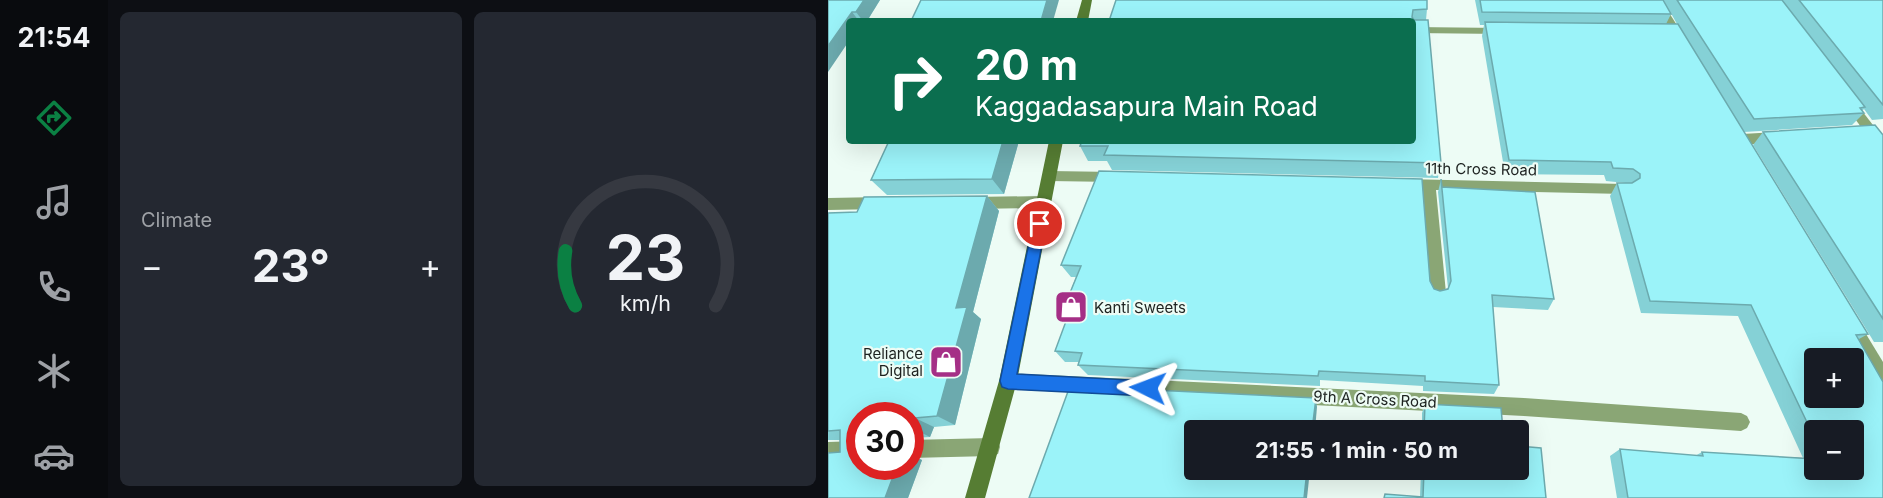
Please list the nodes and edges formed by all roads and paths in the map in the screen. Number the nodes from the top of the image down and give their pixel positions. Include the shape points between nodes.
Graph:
1 (1087, 0) edge
2 (1656, 0) edge
3 (1083, 18) edge
4 (1416, 30) edge
5 (1509, 31) edge
6 (1688, 52) edge
7 (1843, 94) edge
8 (1871, 132) edge
9 (1789, 136) edge
10 (1742, 139) edge
11 (1055, 144) edge
12 (1883, 147) edge
13 (1049, 176) junction
14 (1132, 178) edge
15 (1393, 184) edge
16 (1428, 184) junction
17 (1624, 189) edge
18 (1044, 202) junction
19 (896, 203) edge
20 (953, 203) edge
21 (828, 204) edge
22 (1438, 294) edge
23 (1842, 308) edge
24 (1883, 378) edge
25 (1008, 381) junction
26 (1741, 422) dead end
27 (991, 447) junction
28 (924, 449) edge
29 (846, 450) edge
30 (828, 451) edge
31 (975, 498) edge

1 - 3 main road
2 - 6 street via 1670,33
4 - 5 street
7 - 8 street
8 - 12 street
9 - 10 street
11 - 13 main road
13 - 14 street
13 - 18 main road
15 - 16 street, 11th Cross Road
16 - 17 street, 11th Cross Road
16 - 22 street
18 - 20 street
18 - 25 main road
19 - 21 street
23 - 24 street
25 - 26 street, 9th A Cross Road
25 - 27 main road
27 - 28 street
27 - 31 main road
29 - 30 street

